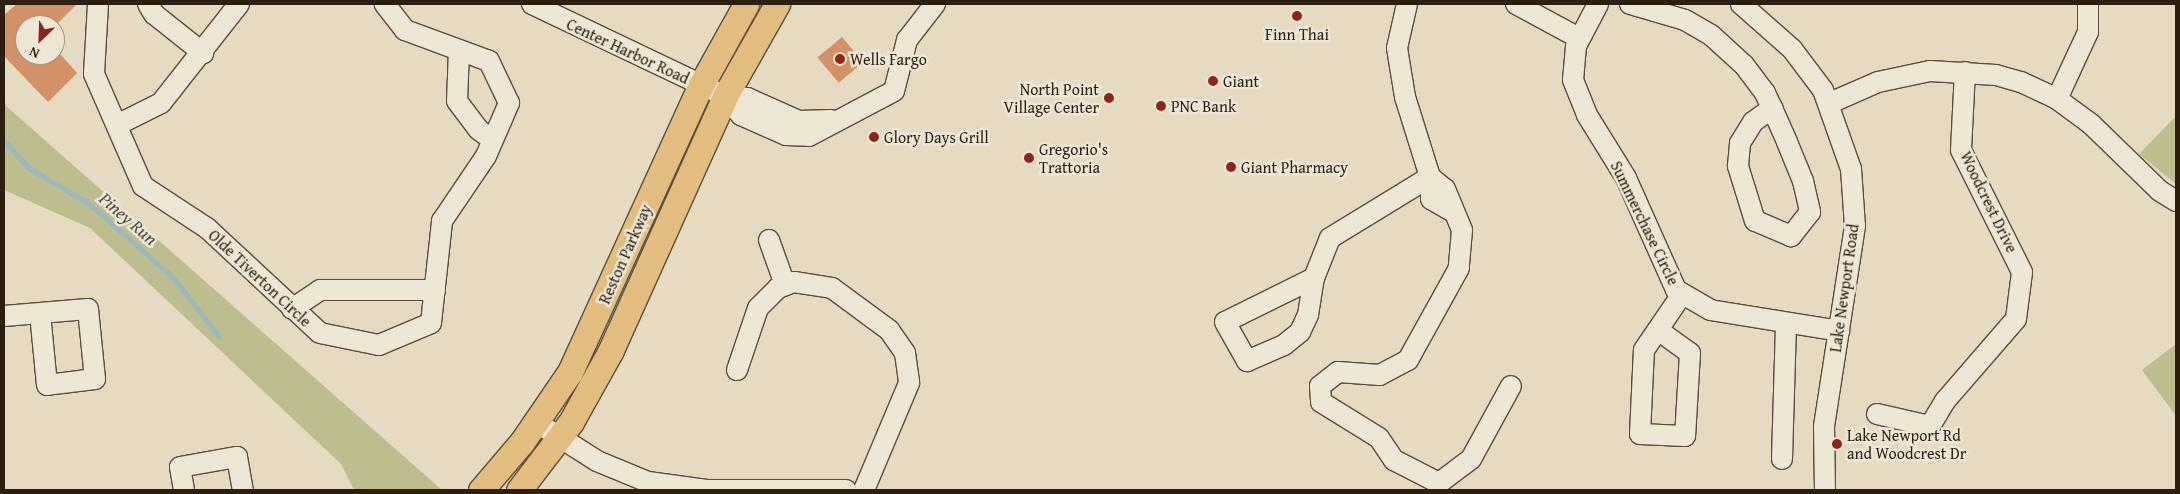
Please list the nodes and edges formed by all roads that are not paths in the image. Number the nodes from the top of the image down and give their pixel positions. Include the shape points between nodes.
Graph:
1 (98, 4) edge
2 (148, 4) edge
3 (239, 4) edge
4 (385, 4) edge
5 (532, 4) edge
6 (746, 4) edge
7 (777, 4) edge
8 (935, 4) edge
9 (1407, 4) edge
10 (1516, 4) edge
11 (1598, 4) edge
12 (1630, 4) edge
13 (1741, 4) edge
14 (2088, 4) edge
15 (1579, 38) junction
16 (460, 50) junction
17 (204, 53) junction
18 (1965, 72) junction
19 (701, 85) junction
20 (725, 96) junction
21 (2057, 99) junction
22 (1830, 103) junction
23 (1772, 108) junction
24 (119, 124) junction
25 (493, 140) junction
26 (1430, 177) junction
27 (2176, 201) edge
28 (768, 240) dead end
29 (1314, 278) junction
30 (785, 285) junction
31 (435, 290) junction
32 (1682, 294) junction
33 (292, 309) junction
34 (40, 313) dead end
35 (4, 316) edge
36 (1786, 324) junction
37 (1658, 330) junction
38 (1839, 331) junction
39 (737, 370) dead end
40 (1511, 386) dead end
41 (1877, 414) dead end
42 (536, 422) junction
43 (560, 438) junction
44 (1782, 459) dead end
45 (184, 490) edge
46 (243, 490) edge
47 (481, 490) edge
48 (519, 490) edge
49 (685, 490) edge
50 (846, 490) edge
51 (864, 490) edge
52 (1825, 490) edge

1 - 24 street, Olde Tiverton Circle via 94,74
2 - 17 street via 154,14
3 - 17 street
4 - 16 street, Olde Tiverton Circle via 404,30
5 - 19 street, Center Harbor Road
6 - 19 main road, Reston Parkway
7 - 20 main road, Reston Parkway
8 - 20 street via 907,40 894,91 833,119 798,120 747,98
9 - 26 street via 1398,56
10 - 15 street
11 - 15 street, Summerchase Circle
12 - 23 street via 1685,20 1710,35 1744,65
13 - 22 street, Lake Newport Road via 1792,49
14 - 21 street via 2088,32
15 - 32 street, Summerchase Circle via 1573,80 1576,88 1626,178 1676,290
16 - 25 street via 457,100 479,130
16 - 25 street, Olde Tiverton Circle via 489,61 509,103
17 - 24 street via 161,103
18 - 21 street via 2021,82
18 - 22 street via 1930,71 1878,82
18 - 41 street, Woodcrest Drive via 1961,150 2022,272 2016,319 1945,400 1930,426
19 - 20 street, Center Harbor Road
19 - 42 main road, Reston Parkway via 583,346
20 - 43 main road, Reston Parkway via 611,350
21 - 27 street
22 - 38 street, Lake Newport Road via 1851,169 1855,199 1853,255
23 - 23 street via 1803,181 1810,212 1791,236 1754,221 1738,166 1740,143 1753,122
24 - 33 street, Olde Tiverton Circle via 128,158 143,186 206,228
25 - 31 street, Olde Tiverton Circle via 442,222
26 - 29 street via 1330,238
26 - 40 street via 1432,200 1452,211 1462,230 1463,255 1408,360 1380,375 1338,372 1320,386 1321,402 1379,438 1394,460 1439,483 1471,460
28 - 30 street
29 - 29 street via 1308,314 1300,332 1284,345 1247,361 1225,322
30 - 39 street via 758,308
30 - 51 street via 807,280 832,288 889,330 905,353 909,368 906,398 880,445
31 - 33 street via 320,290
31 - 33 street, Olde Tiverton Circle via 431,323 379,345 320,333
32 - 36 street, Summerchase Circle via 1710,310
32 - 37 street
34 - 35 street
36 - 38 street, Summerchase Circle
36 - 44 street
37 - 37 street via 1644,350 1640,434 1685,436 1690,352
38 - 52 street, Lake Newport Road via 1822,452
42 - 43 street
42 - 47 main road, Reston Parkway
43 - 48 main road, Reston Parkway
43 - 49 street via 623,474
45 - 46 street via 180,467 237,457
49 - 50 street

